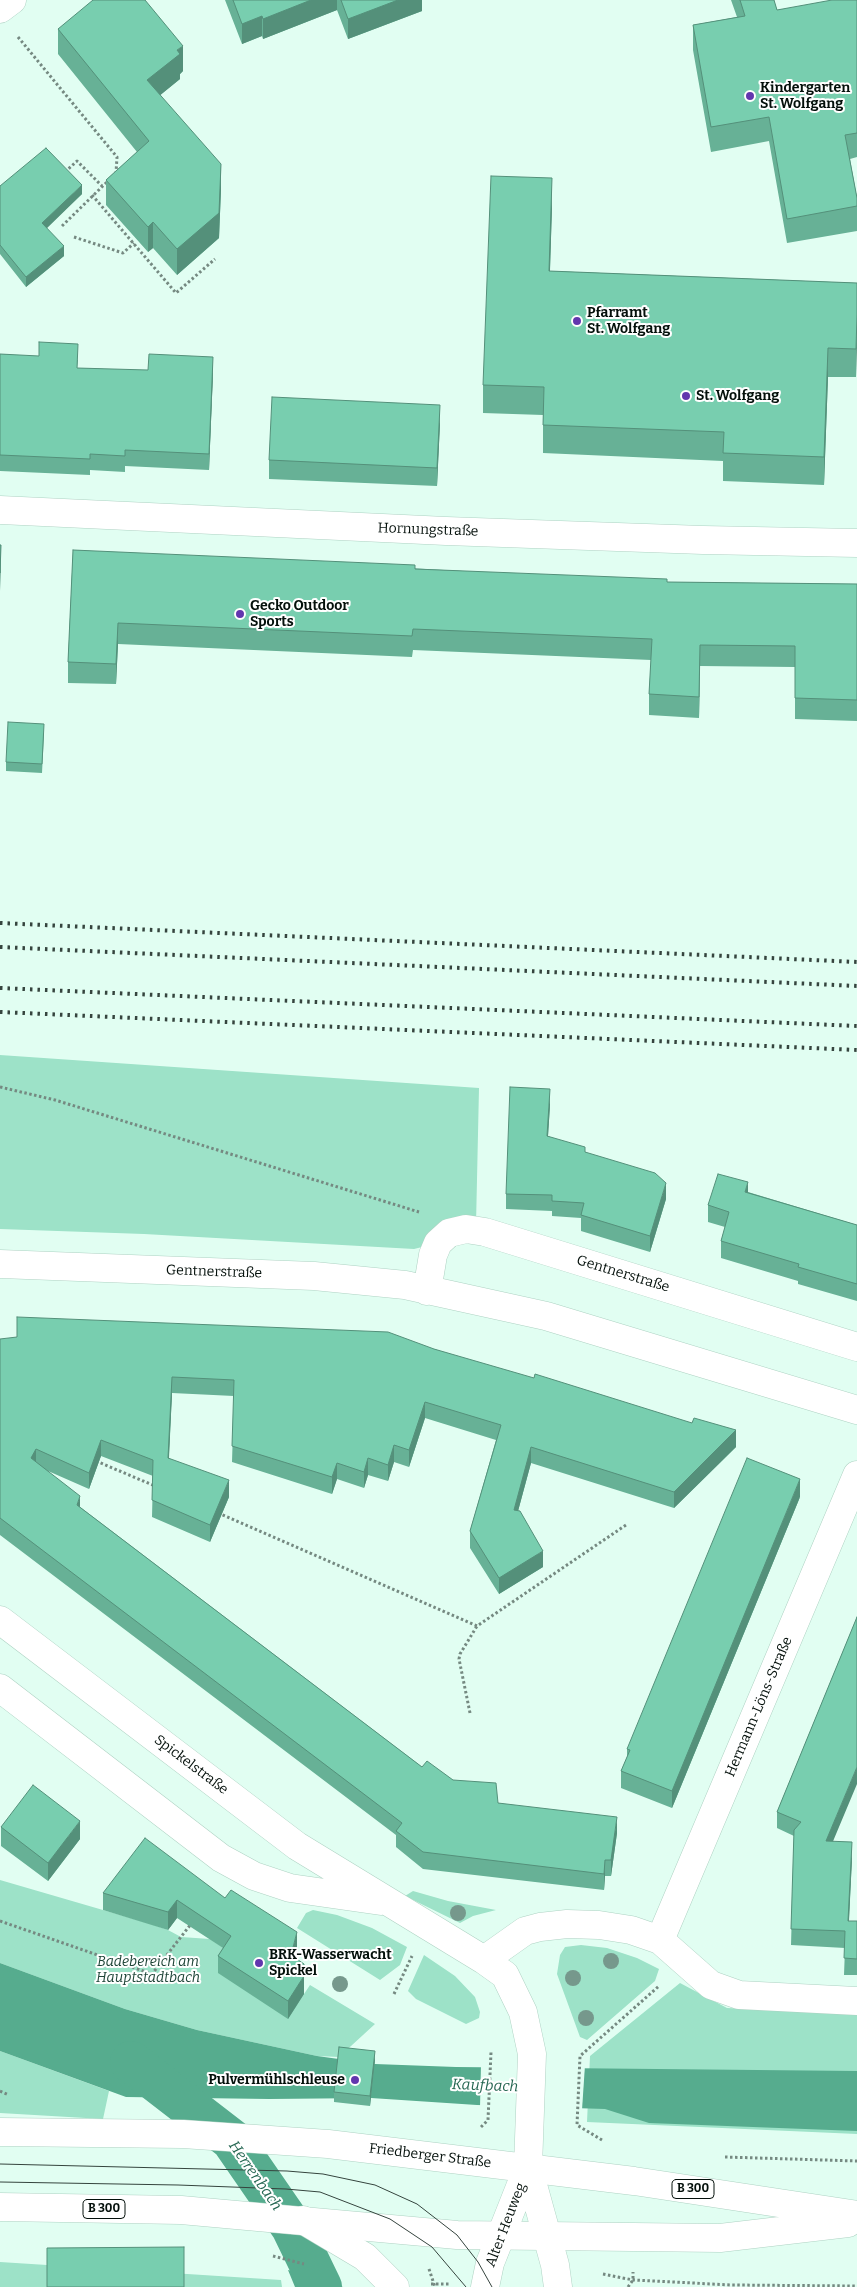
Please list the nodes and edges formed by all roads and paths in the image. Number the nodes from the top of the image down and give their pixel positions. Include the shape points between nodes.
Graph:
1 (12, 0) edge
2 (6, 20) edge
3 (62, 174) edge
4 (102, 186) junction
5 (92, 195) junction
6 (62, 226) dead end
7 (74, 237) dead end
8 (134, 243) junction
9 (215, 259) dead end
10 (0, 510) edge
11 (857, 543) edge
12 (0, 1087) edge
13 (428, 1214) dead end
14 (0, 1264) edge
15 (427, 1291) junction
16 (857, 1346) edge
17 (857, 1410) edge
18 (87, 1457) edge
19 (857, 1475) edge
20 (160, 1488) edge
21 (214, 1512) edge
22 (626, 1525) dead end
23 (0, 1620) edge
24 (477, 1626) junction
25 (0, 1688) edge
26 (470, 1713) dead end
27 (388, 1902) junction
28 (197, 1916) edge
29 (0, 1921) edge
30 (426, 1925) junction
31 (660, 1940) junction
32 (484, 1960) junction
33 (686, 1963) junction
34 (394, 1994) dead end
35 (857, 2001) edge
36 (491, 2052) dead end
37 (488, 2120) dead end
38 (0, 2132) edge
39 (609, 2141) dead end
40 (722, 2157) dead end
41 (857, 2161) edge
42 (528, 2167) junction
43 (0, 2207) edge
44 (857, 2215) edge
45 (303, 2220) junction
46 (857, 2222) edge
47 (501, 2234) junction
48 (547, 2235) junction
49 (732, 2286) edge
50 (857, 2286) edge
51 (395, 2287) edge
52 (485, 2287) edge
53 (558, 2287) edge
54 (628, 2287) edge

1 - 2 street
2 - 4 path via 117,157 116,174
3 - 4 path via 77,161
4 - 5 path
5 - 6 path
5 - 8 path
7 - 8 path via 123,253
8 - 9 path via 176,293
10 - 11 street, Hornungstraße via 446,531
12 - 13 path via 55,1100
14 - 15 street, Gentnerstraße via 314,1276 380,1282
15 - 16 street, Gentnerstraße via 438,1243 449,1233 466,1229 485,1232
15 - 17 street, Gentnerstraße via 546,1316
18 - 20 path
19 - 31 street, Hermann-Löns-Straße
21 - 24 path
22 - 24 path
23 - 27 street, Spickelstraße via 297,1846
24 - 26 path via 459,1659
25 - 27 street, Spickelstraße via 221,1858 254,1876 290,1888
27 - 30 street, Spickelstraße
28 - 29 path via 152,1974
30 - 32 street, Spickelstraße
30 - 34 path
31 - 32 street via 631,1930 599,1925 540,1927 525,1932
31 - 33 street
32 - 42 street, Spickelstraße via 505,1976 522,2012 532,2054
33 - 35 street via 711,1985 739,1995
33 - 39 path via 580,2056 577,2125 601,2140
36 - 37 path
38 - 42 street, Friedberger Straße via 184,2134 328,2144
40 - 41 path
42 - 44 street, Friedberger Straße / B 300
42 - 47 street, Alter Heuweg
42 - 48 street, Alter Heuweg
43 - 45 street, B 300 via 208,2212
45 - 47 street, B 300 via 457,2235
45 - 51 street via 365,2257
46 - 48 street, B 300 via 720,2238
47 - 48 street, B 300
47 - 52 street, Alter Heuweg
48 - 53 street, Alter Heuweg via 556,2265
49 - 50 path
49 - 54 path via 633,2280

